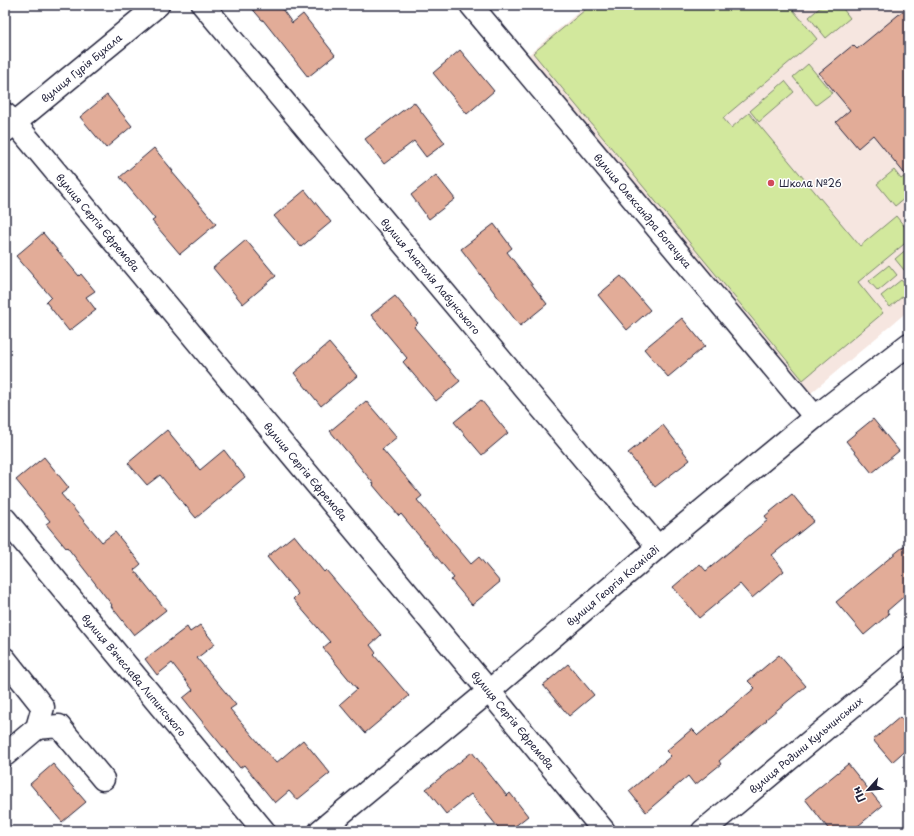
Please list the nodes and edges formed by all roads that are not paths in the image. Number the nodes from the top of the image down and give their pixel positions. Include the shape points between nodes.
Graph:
1 (158, 5) edge
2 (203, 5) edge
3 (471, 5) edge
4 (8, 123) edge
5 (909, 344) edge
6 (815, 417) junction
7 (5, 519) edge
8 (658, 547) junction
9 (5, 659) edge
10 (909, 659) edge
11 (489, 691) junction
12 (37, 728) junction
13 (5, 755) edge
14 (103, 779) dead end
15 (264, 831) edge
16 (320, 831) edge
17 (604, 831) edge
18 (702, 831) edge

1 - 4 street, вулиця Гурія Бухала
2 - 8 street, вулиця Анатолія Лабунського
3 - 6 street, вулиця Олександра Богачука
4 - 11 street, вулиця Сергія Єфремова
5 - 6 street, вулиця Георгія Косміаді
6 - 8 street, вулиця Георгія Косміаді
7 - 15 street, вулиця Вʼячеслава Липинського
8 - 11 street, вулиця Георгія Косміаді
9 - 12 street via 43,707
10 - 18 street, вулиця Родини Кульчинських
11 - 16 street, вулиця Георгія Косміаді
11 - 17 street, вулиця Сергія Єфремова
12 - 13 street
12 - 14 street via 59,726

